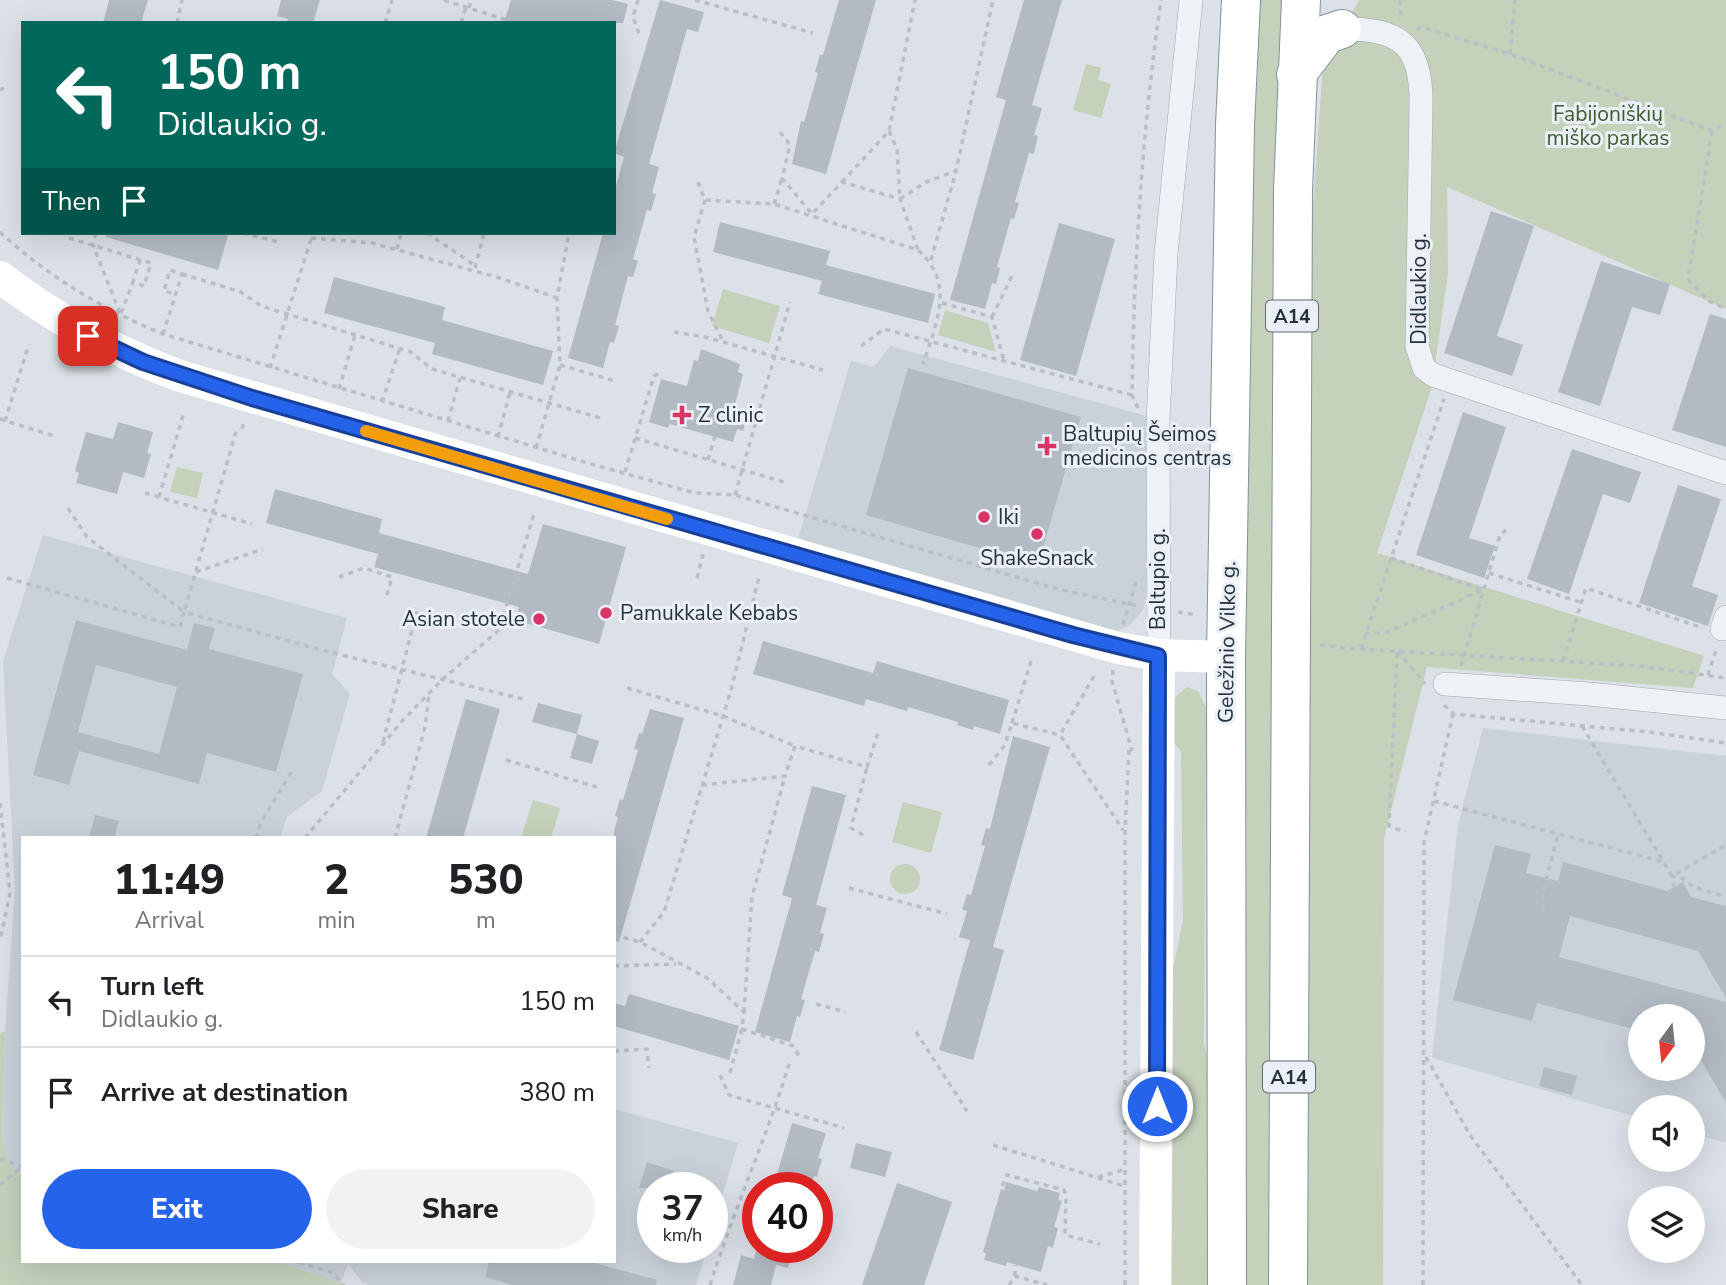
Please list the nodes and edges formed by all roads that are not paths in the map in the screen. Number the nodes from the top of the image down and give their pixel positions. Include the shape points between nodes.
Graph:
1 (1191, 0) edge
2 (1241, 0) edge
3 (1301, 0) edge
4 (1314, 0) edge
5 (1342, 29) junction
6 (1296, 75) junction
7 (0, 277) edge
8 (1726, 473) edge
9 (1158, 656) junction
10 (1226, 657) junction
11 (1442, 689) road end
12 (1726, 708) edge
13 (1155, 1285) edge
14 (1227, 1285) edge
15 (1288, 1285) edge

1 - 9 street, Baltupio g. via 1164,296 1158,421
2 - 10 highway, Geležinio Vilko g.
3 - 6 highway, A14
4 - 5 highway
5 - 6 highway via 1327,34
5 - 8 street, Didlaukio g. via 1385,33 1402,42 1419,66 1417,346 1424,368 1450,381
6 - 15 highway, A14
7 - 9 street via 88,336 180,376 696,528
9 - 10 street
9 - 13 street, Baltupio g.
10 - 14 highway, Geležinio Vilko g.
11 - 12 street via 1601,695

